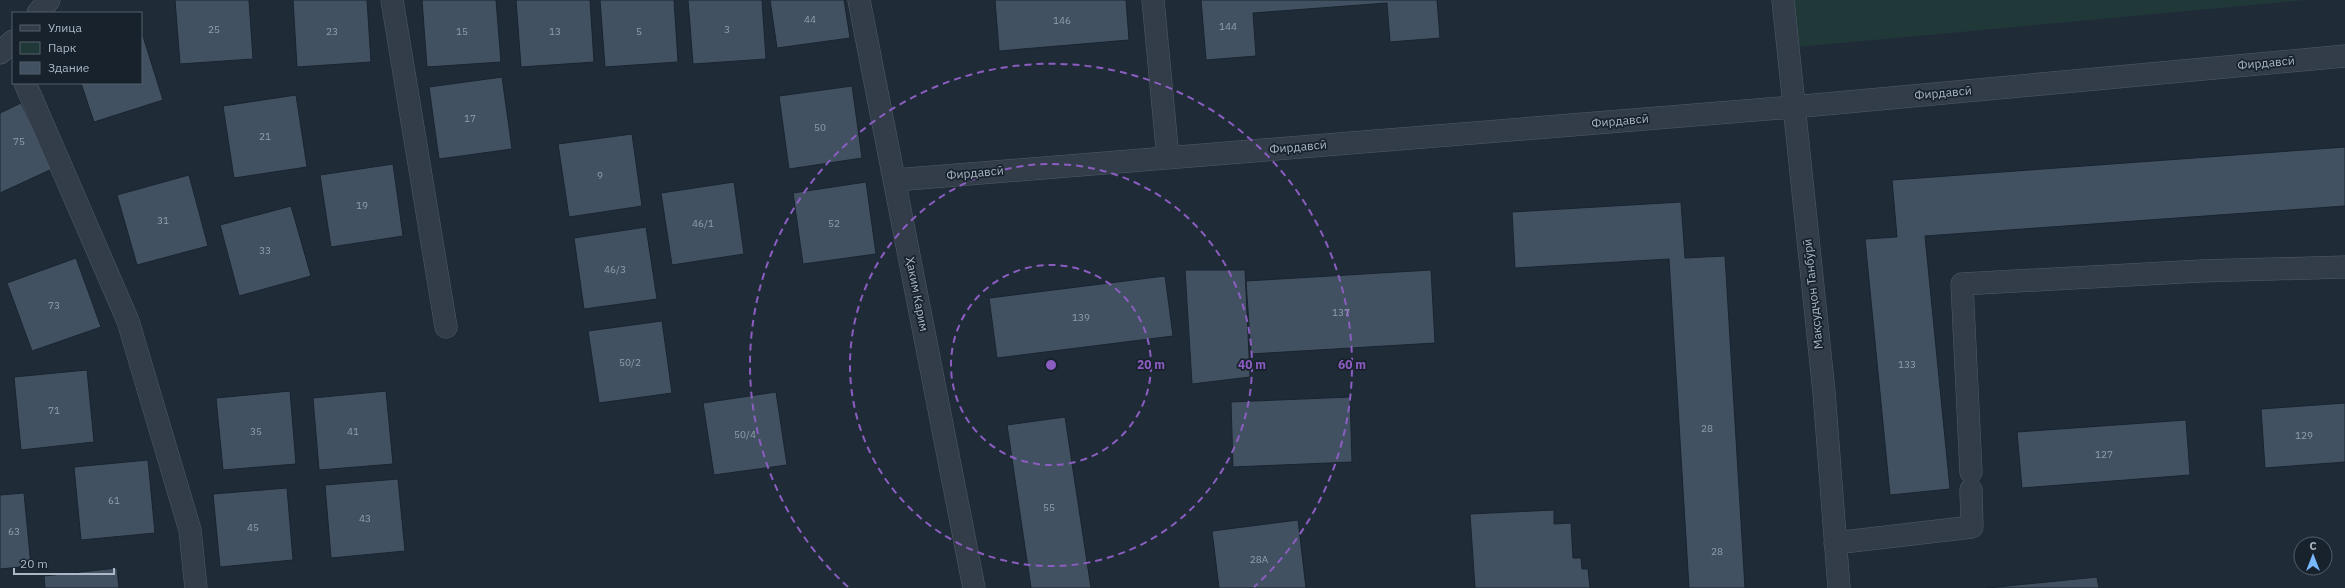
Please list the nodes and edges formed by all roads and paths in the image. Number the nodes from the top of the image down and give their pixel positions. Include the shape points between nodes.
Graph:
1 (49, 0) edge
2 (392, 0) edge
3 (859, 0) edge
4 (1153, 0) edge
5 (1783, 0) edge
6 (39, 12) edge
7 (2345, 56) edge
8 (25, 84) edge
9 (1793, 107) junction
10 (1168, 158) junction
11 (895, 180) junction
12 (2345, 267) edge
13 (446, 327) dead end
14 (1835, 543) junction
15 (196, 588) edge
16 (974, 588) edge
17 (1839, 588) edge

1 - 6 street
2 - 13 street
3 - 11 street, Ҳаким Карим
4 - 10 street
5 - 9 street, Мақсудҷон Танбӯрӣ
7 - 9 street, Фирдавсӣ
8 - 15 street via 128,321 190,530
9 - 10 street, Фирдавсӣ
9 - 14 street, Мақсудҷон Танбӯрӣ via 1824,392
10 - 11 street, Фирдавсӣ
11 - 16 street, Ҳаким Карим
12 - 14 street via 2194,271 1962,284 1972,526
14 - 17 street, Мақсудҷон Танбӯрӣ

